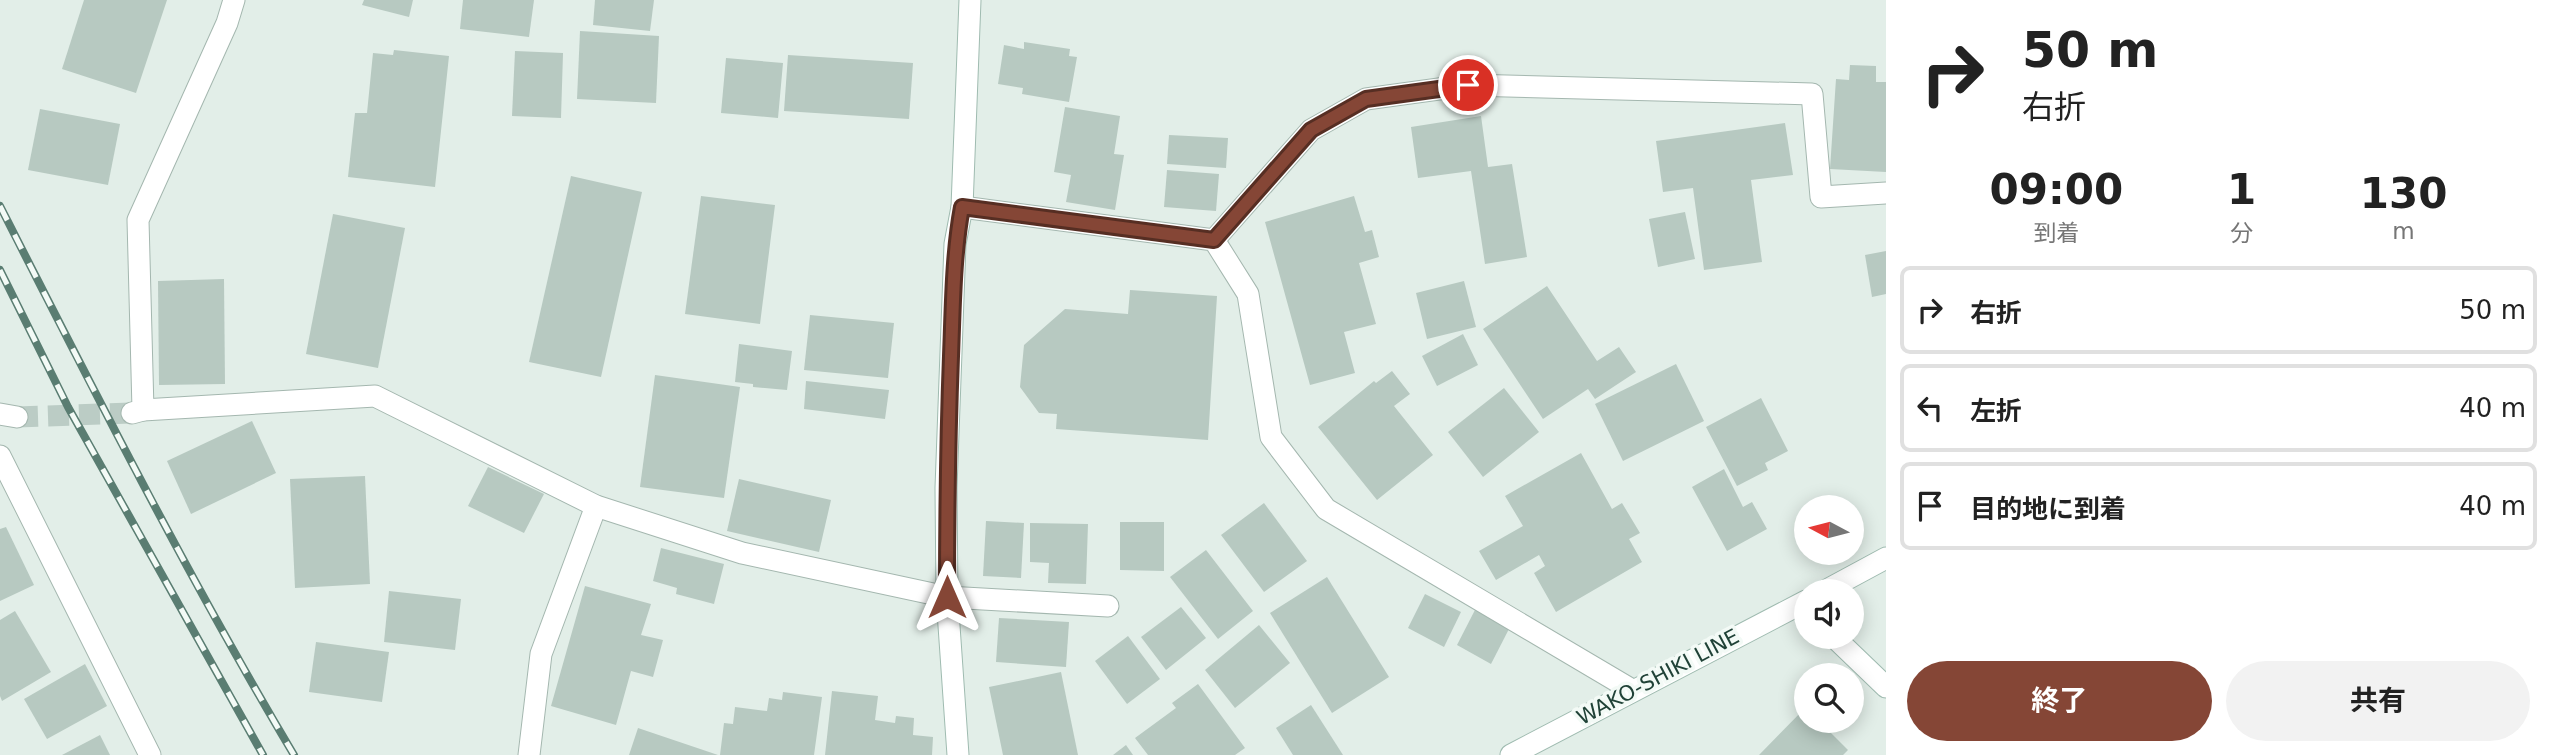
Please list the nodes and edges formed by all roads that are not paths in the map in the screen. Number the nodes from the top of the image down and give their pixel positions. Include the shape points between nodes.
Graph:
1 (234, 0) edge
2 (970, 0) edge
3 (1886, 193) edge
4 (962, 207) junction
5 (1214, 240) junction
6 (0, 456) edge
7 (596, 506) junction
8 (1886, 558) edge
9 (1847, 579) edge
10 (947, 597) junction
11 (1108, 606) dead end
12 (1794, 610) edge
13 (1846, 649) edge
14 (1886, 687) edge
15 (1632, 690) junction
16 (150, 755) edge
17 (528, 755) edge
18 (958, 755) edge
19 (1511, 755) edge

1 - 7 street via 138,220 138,412 375,396
2 - 4 street
3 - 5 street via 1821,197 1812,93 1468,85 1366,99 1311,130
4 - 5 street
4 - 10 street via 952,326
5 - 15 street via 1248,294 1271,437 1326,509
6 - 16 street
7 - 10 street via 742,553
7 - 17 street via 541,654
8 - 9 street
10 - 11 street
10 - 18 street
12 - 15 street, WAKO-SHIKI LINE
13 - 14 street
15 - 19 street, WAKO-SHIKI LINE

